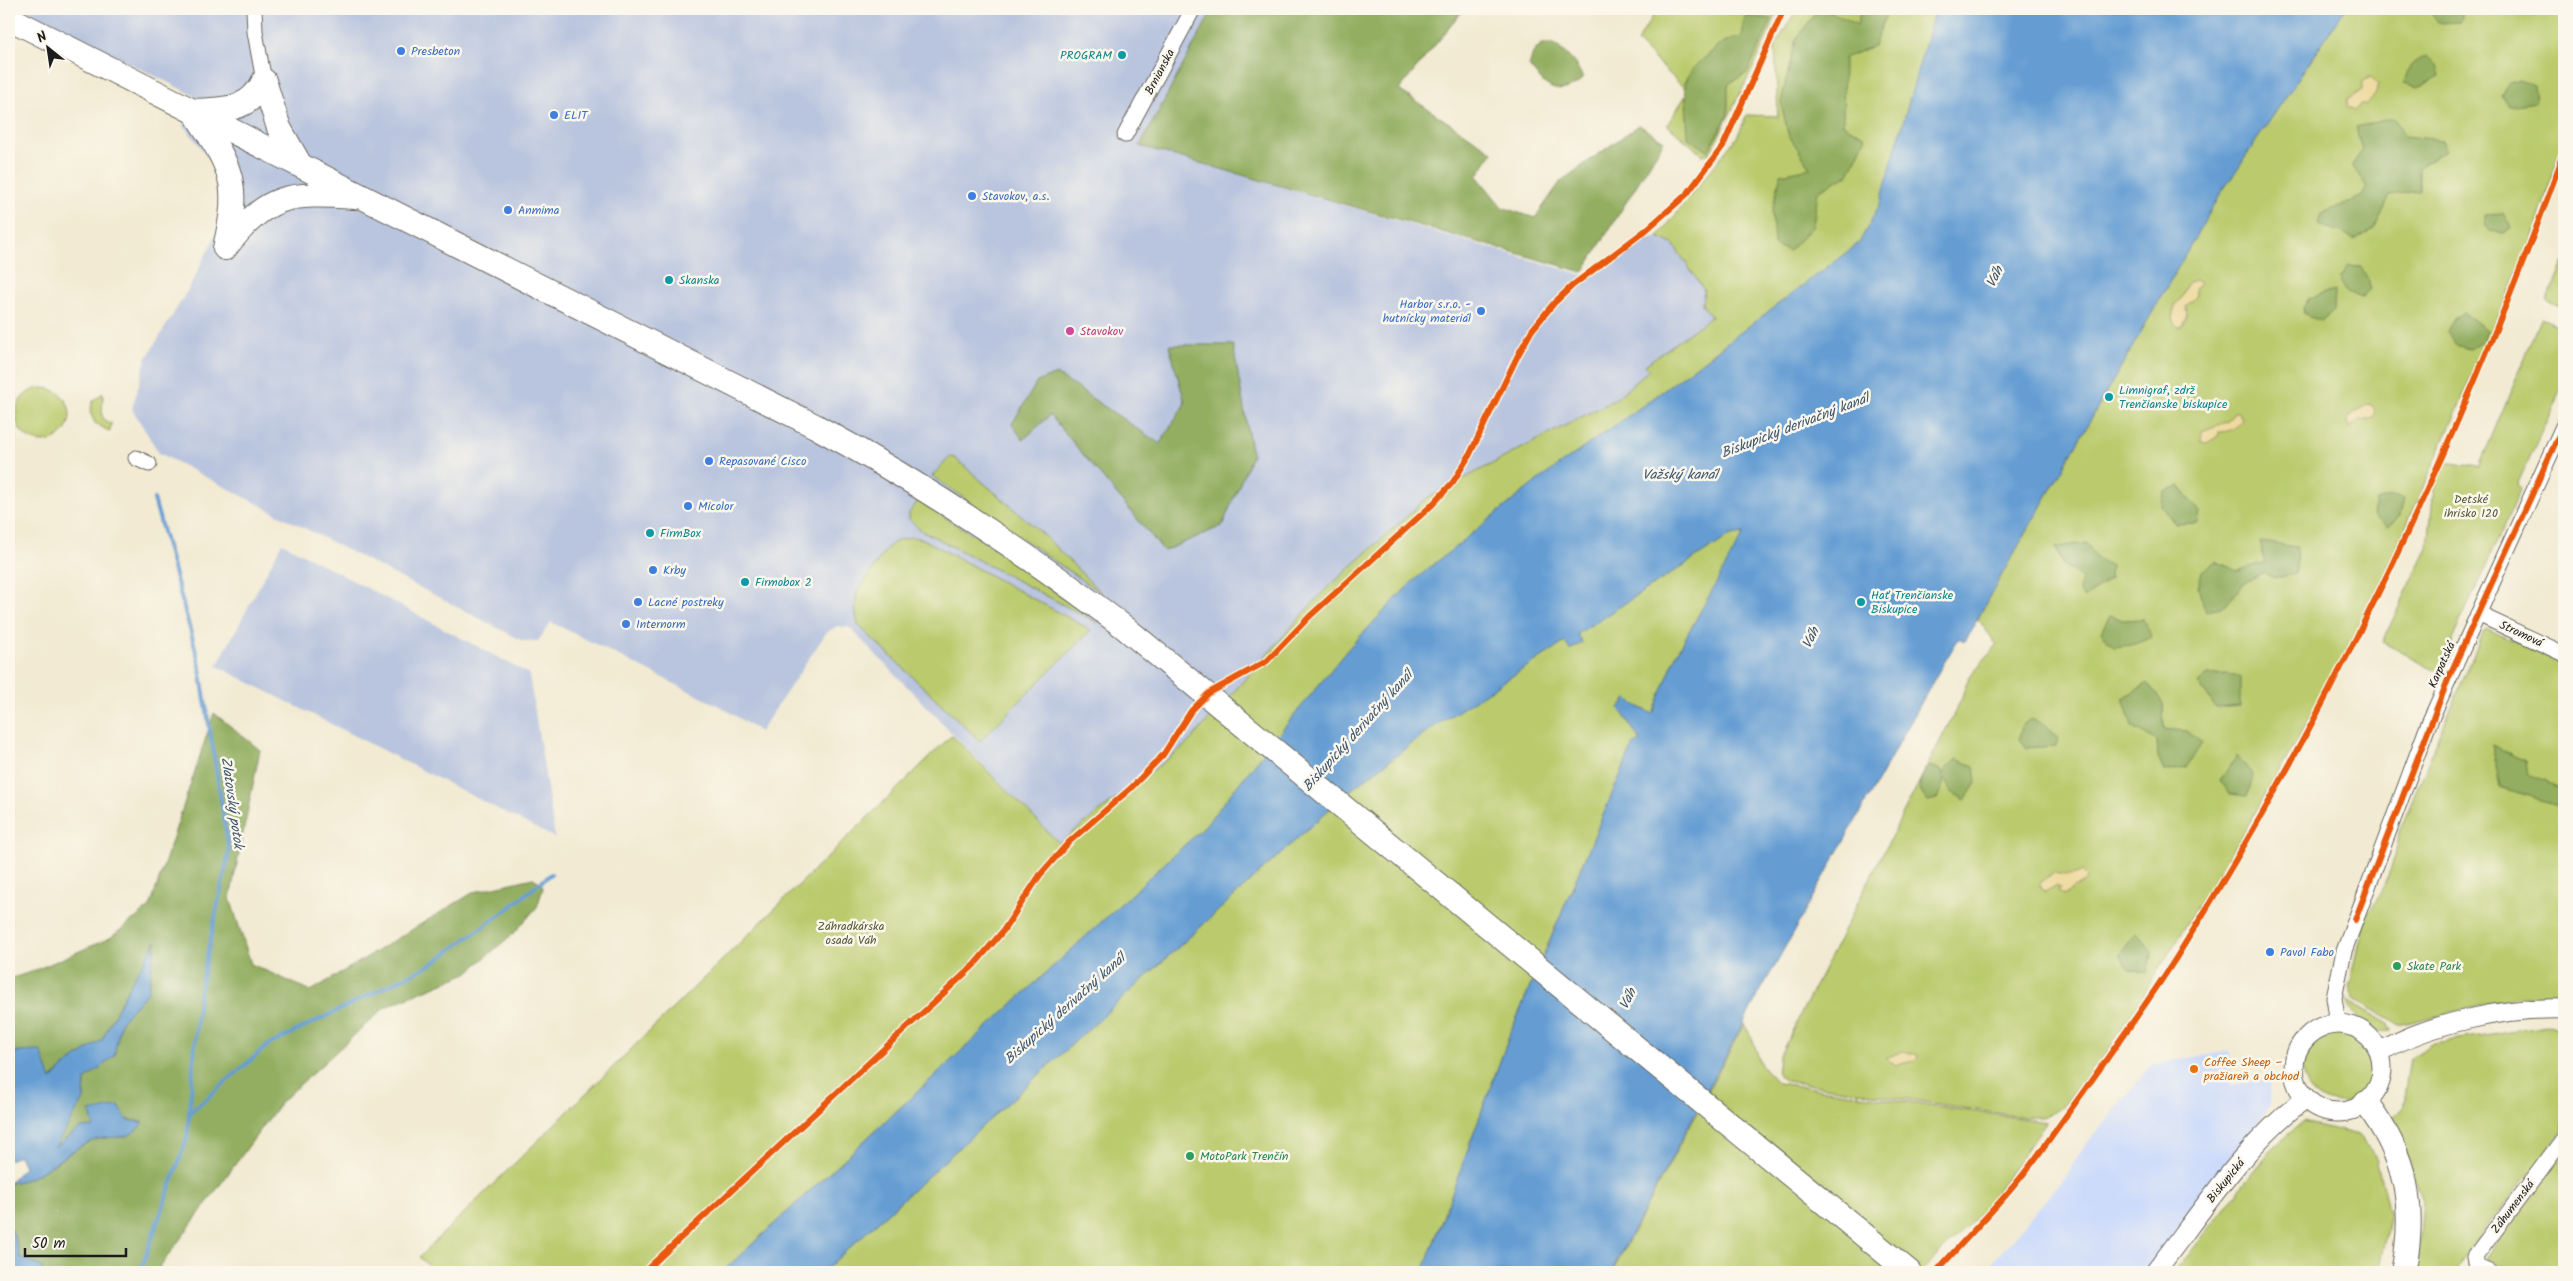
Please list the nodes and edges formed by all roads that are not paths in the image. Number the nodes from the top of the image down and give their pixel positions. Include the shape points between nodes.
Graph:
1 (254, 9) edge
2 (1193, 9) edge
3 (9, 18) edge
4 (264, 82) junction
5 (194, 111) junction
6 (1125, 135) dead end
7 (300, 165) junction
8 (364, 197) junction
9 (2564, 424) edge
10 (2478, 614) junction
11 (2564, 654) edge
12 (2564, 1009) edge
13 (2338, 1023) junction
14 (2380, 1052) junction
15 (1661, 1068) junction
16 (2306, 1098) junction
17 (2366, 1103) junction
18 (2564, 1138) edge
19 (1909, 1272) edge
20 (1927, 1272) edge
21 (2155, 1272) edge
22 (2403, 1272) edge
23 (2488, 1272) edge

1 - 4 street
2 - 6 street, Brnianska
3 - 5 main road
4 - 5 main road via 258,94 246,103 232,108
4 - 7 main road via 279,128
5 - 7 main road
5 - 8 main road via 231,175 233,215 225,248 256,213 274,201 313,194
7 - 8 main road
8 - 15 main road via 806,421 880,461 991,530 1124,627
9 - 10 street, Karpatská
10 - 11 street, Stromová
10 - 13 street, Karpatská via 2429,723 2344,951 2334,998
12 - 14 street via 2529,1009 2471,1019 2399,1041
13 - 14 street via 2367,1033
13 - 16 street via 2312,1032 2298,1049 2294,1074
14 - 17 street via 2382,1077 2376,1092
15 - 19 main road
15 - 20 main road via 1745,1122
16 - 17 street via 2318,1108 2334,1112 2350,1111
16 - 21 street, Biskupická via 2284,1114 2248,1154
17 - 22 main road via 2388,1135 2407,1188 2409,1243
18 - 23 street, Záhumenská via 2475,1257 2477,1267

